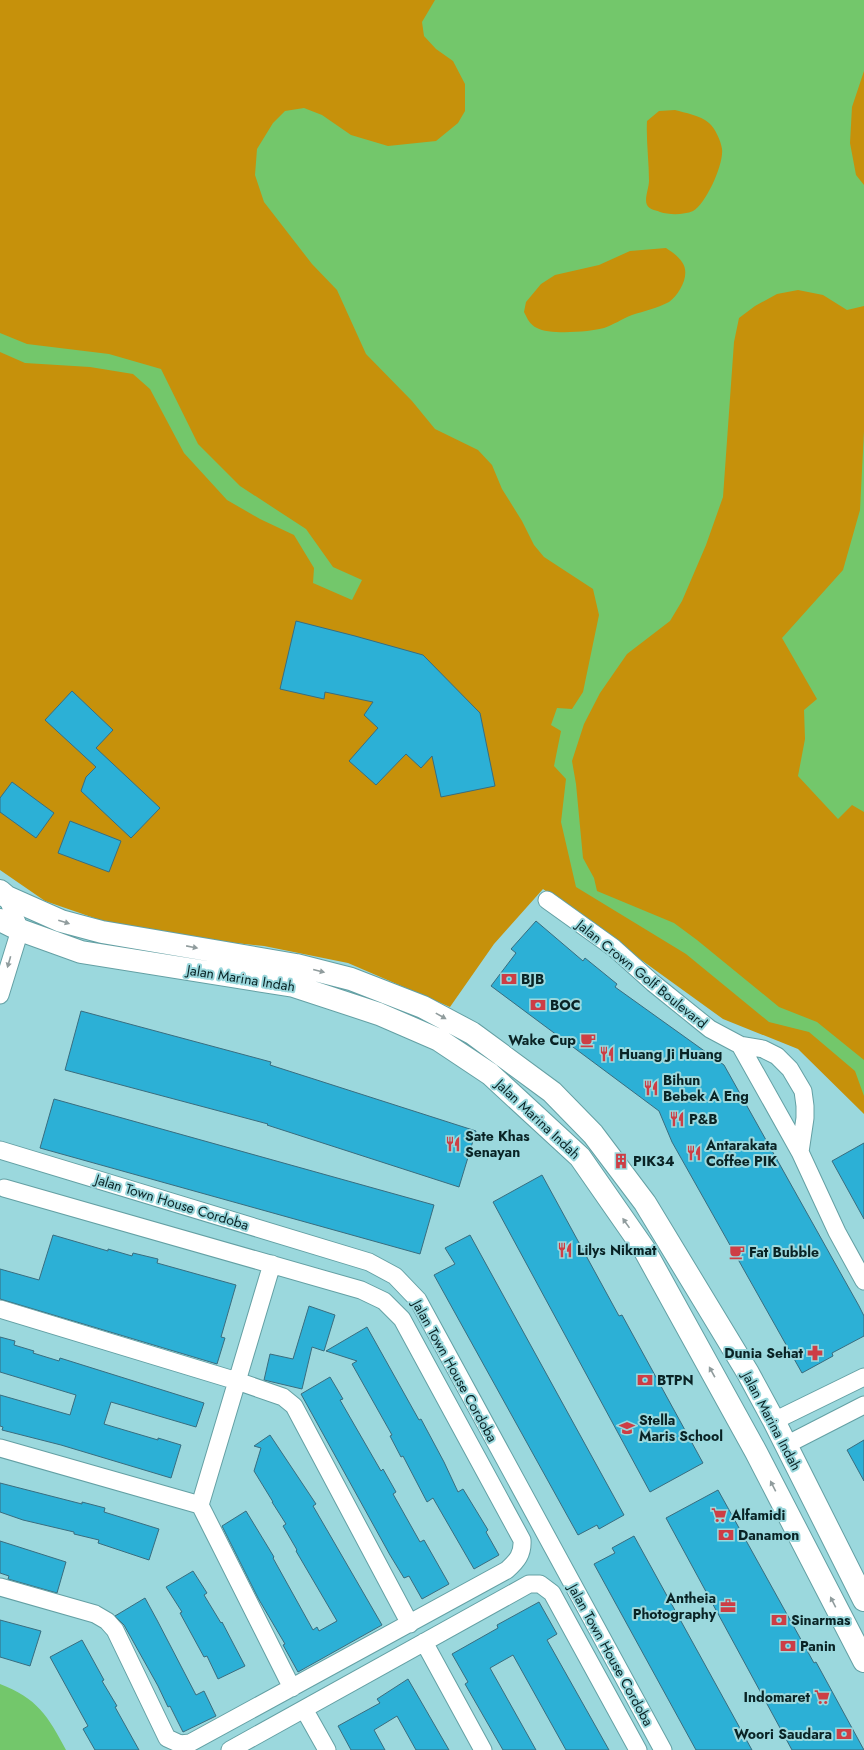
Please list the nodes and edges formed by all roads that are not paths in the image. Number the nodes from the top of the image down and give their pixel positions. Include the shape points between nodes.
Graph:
1 (3, 894) edge
2 (547, 900) dead end
3 (0, 920) edge
4 (20, 930) junction
5 (0, 995) edge
6 (740, 1045) junction
7 (0, 1150) edge
8 (800, 1152) junction
9 (4, 1188) dead end
10 (272, 1264) junction
11 (864, 1281) edge
12 (0, 1309) edge
13 (864, 1377) edge
14 (237, 1381) junction
15 (864, 1405) edge
16 (774, 1421) junction
17 (786, 1445) junction
18 (0, 1448) edge
19 (200, 1505) junction
20 (0, 1587) edge
21 (864, 1600) edge
22 (410, 1624) junction
23 (424, 1642) junction
24 (864, 1661) edge
25 (292, 1688) junction
26 (304, 1709) junction
27 (230, 1750) edge
28 (327, 1750) edge
29 (483, 1750) edge
30 (638, 1750) edge
31 (663, 1750) edge

1 - 4 street
1 -> 16 main road, Jalan Marina Indah via 61,921 102,932 296,965 351,979 423,1007 472,1033 552,1092 593,1134 645,1203 748,1373
2 - 6 street, Jalan Crown Golf Boulevard via 614,948 710,1029
3 - 4 main road, Jalan Marina Indah
4 -> 5 street
24 -> 4 main road, Jalan Marina Indah via 756,1452 644,1249 580,1157 490,1074 440,1040 379,1014 294,986 81,952
6 - 8 street
6 - 8 street, Jalan Crown Golf Boulevard via 763,1049 777,1056 790,1069 803,1091 805,1118
7 - 31 street, Jalan Town House Cordoba via 369,1262 395,1276 418,1300
8 - 11 street via 837,1232
9 - 10 street
10 - 14 street
10 - 22 street via 361,1290 384,1301 402,1319 522,1540 523,1549 518,1560 507,1570
12 - 14 street
13 - 16 street
14 - 19 street
14 - 22 street via 283,1397 294,1406
15 - 17 street
16 - 17 main road, Jalan Marina Indah
17 - 21 main road, Jalan Marina Indah
18 - 19 street
19 - 25 street
20 - 25 street via 95,1614 107,1621 114,1630 167,1738 180,1744 190,1743
22 - 25 street
23 - 26 street
23 - 29 street
23 - 30 street via 529,1584 540,1584 552,1592
26 - 27 street
26 - 28 street

